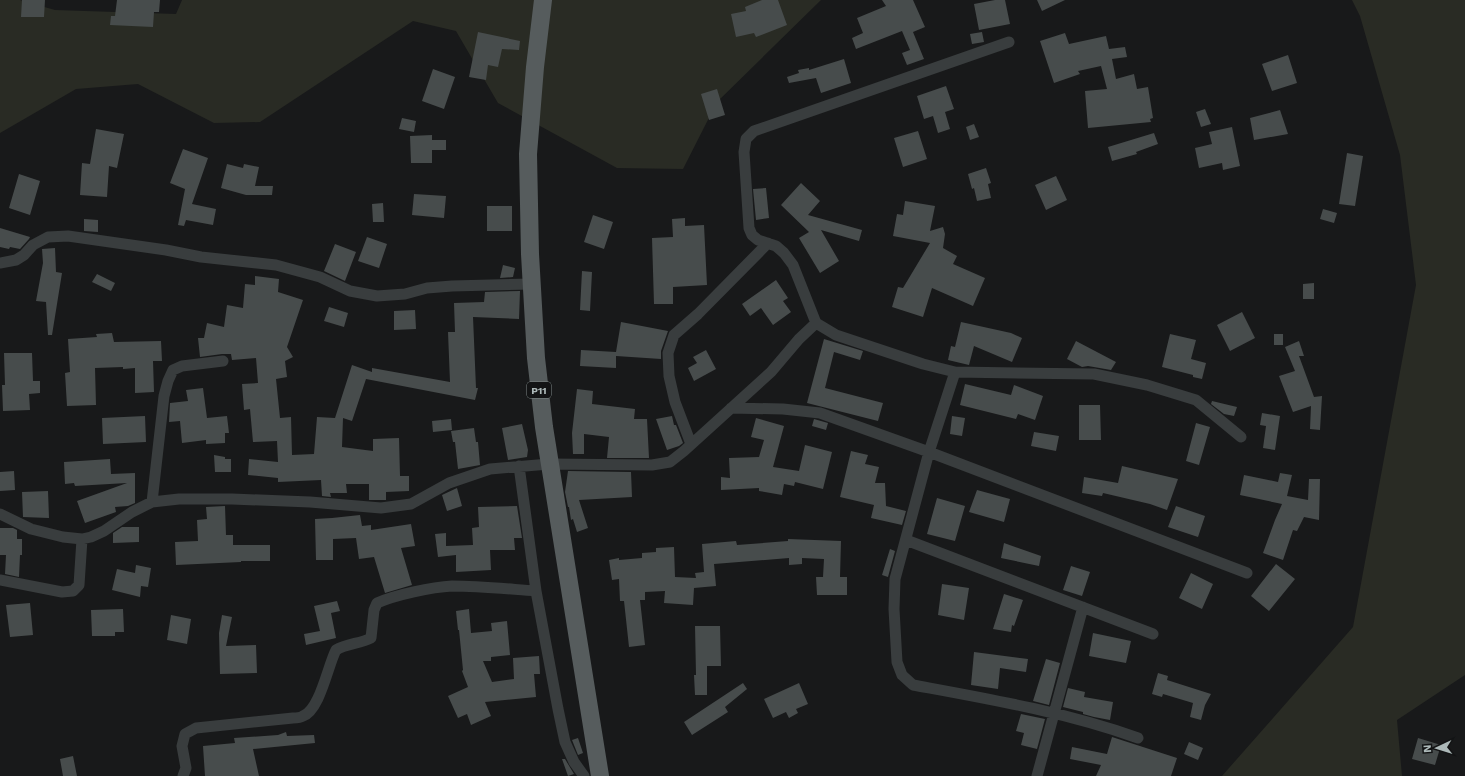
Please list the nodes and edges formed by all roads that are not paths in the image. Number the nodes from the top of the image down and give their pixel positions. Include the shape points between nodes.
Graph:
1 (543, 0) edge
2 (1009, 42) dead end
3 (768, 243) junction
4 (0, 263) edge
5 (532, 284) junction
6 (816, 323) junction
7 (223, 361) dead end
8 (954, 372) junction
9 (731, 408) junction
10 (1241, 437) dead end
11 (691, 444) junction
12 (929, 452) junction
13 (549, 464) junction
14 (519, 466) junction
15 (152, 502) junction
16 (0, 514) edge
17 (82, 539) junction
18 (906, 540) junction
19 (1247, 573) dead end
20 (0, 580) edge
21 (536, 591) junction
22 (1083, 607) junction
23 (1153, 634) dead end
24 (1055, 712) junction
25 (1138, 738) dead end
26 (183, 776) edge
27 (584, 776) edge
28 (600, 776) edge
29 (1037, 776) edge

1 - 5 main road, P11 via 528,154
2 - 3 street via 754,132 746,140 744,152 749,228 758,240
3 - 6 street via 784,253 793,265
3 - 11 street via 674,336 668,353 669,376 675,402
4 - 5 street via 16,260 33,245 48,237 68,236 201,257 276,265 320,277 350,291 377,296 452,286
5 - 13 main road, P11 via 536,358
6 - 8 street via 836,335
6 - 9 street via 771,372
7 - 15 street via 182,366 173,370 164,396
8 - 10 street via 1094,374 1147,385 1196,400
8 - 12 street
9 - 11 street
9 - 12 street via 820,413
11 - 13 street via 670,462 652,465
12 - 18 street
12 - 19 street
13 - 14 street
13 - 28 main road, P11
14 - 15 street via 490,469 449,483 411,504 381,508 232,499
14 - 21 street
15 - 17 street via 104,531
16 - 17 street via 31,529
17 - 20 street via 79,585 73,591 62,592
18 - 22 street
18 - 24 street via 895,579 894,609 897,662 902,675 913,685
21 - 26 street via 451,586 423,590 377,603 371,638 343,645 336,650 311,710 304,716 293,718 196,728 185,734 182,746 186,768
21 - 27 street via 565,742
22 - 23 street
22 - 24 street
24 - 25 street
24 - 29 street

